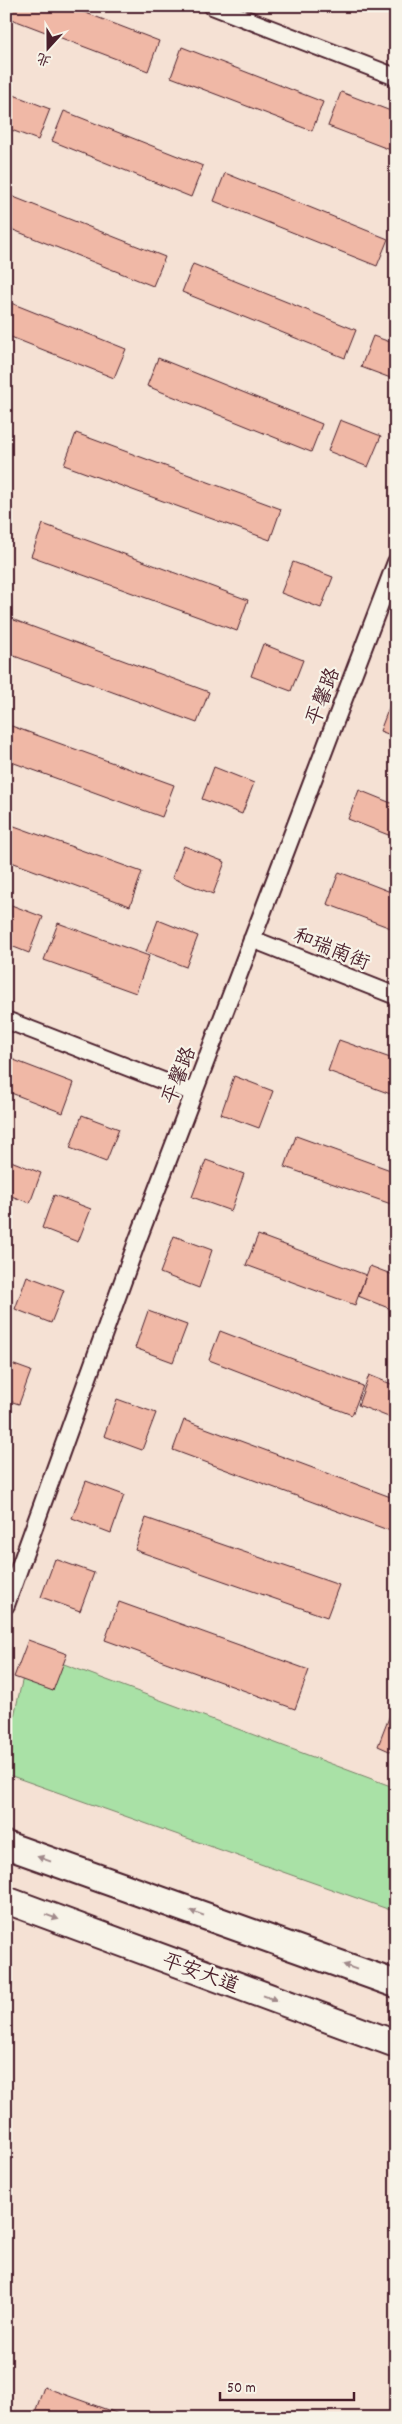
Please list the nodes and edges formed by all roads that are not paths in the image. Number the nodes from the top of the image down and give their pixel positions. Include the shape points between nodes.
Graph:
1 (212, 6) edge
2 (396, 78) edge
3 (396, 562) edge
4 (252, 939) junction
5 (396, 996) edge
6 (6, 1020) edge
7 (194, 1093) junction
8 (6, 1605) edge
9 (6, 1845) edge
10 (6, 1900) edge
11 (396, 1984) edge
12 (396, 2044) edge

1 - 2 street
3 - 4 street, 平馨路
4 - 5 street, 和瑞南街
4 - 7 street, 平馨路
6 - 7 street
7 - 8 street, 平馨路
11 -> 9 main road
10 -> 12 main road, 平安大道

